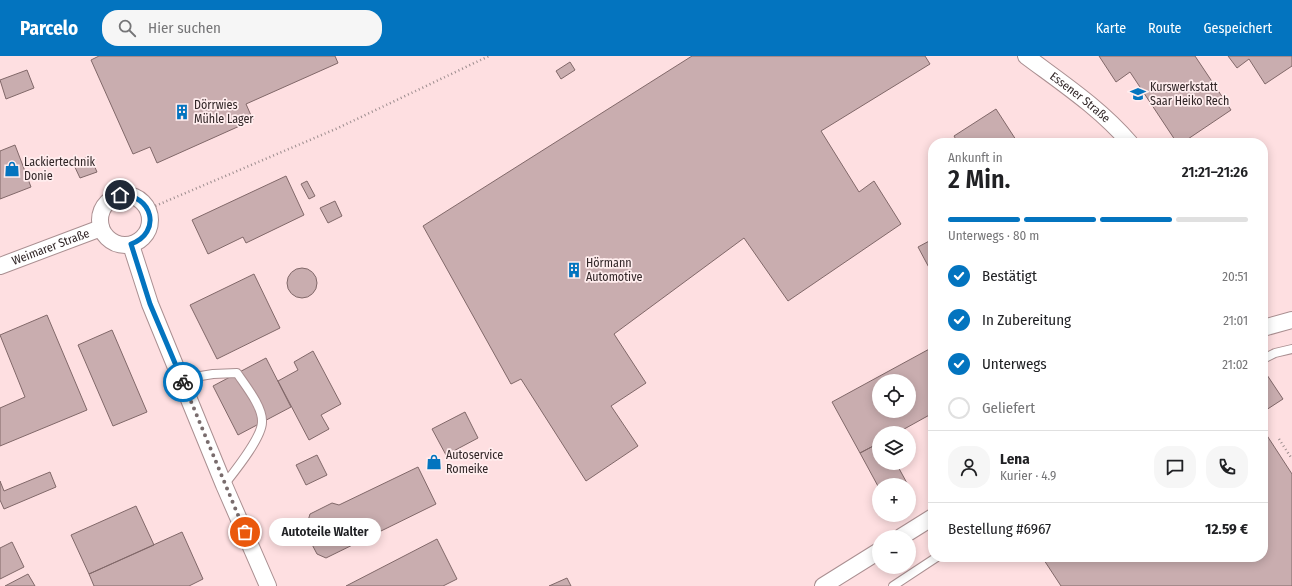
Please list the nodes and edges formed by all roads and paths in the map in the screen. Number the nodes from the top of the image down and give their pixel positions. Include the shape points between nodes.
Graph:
1 (489, 56) edge
2 (1026, 56) edge
3 (1126, 138) edge
4 (148, 209) junction
5 (100, 228) junction
6 (131, 244) junction
7 (0, 266) edge
8 (1292, 320) edge
9 (1268, 327) edge
10 (1292, 349) edge
11 (1268, 356) edge
12 (182, 379) junction
13 (1279, 439) dead end
14 (1292, 459) edge
15 (224, 485) junction
16 (928, 520) edge
17 (912, 530) edge
18 (872, 555) edge
19 (929, 562) edge
20 (268, 586) edge
21 (823, 586) edge
22 (893, 586) edge

1 - 4 path via 338,128
2 - 3 street, Essener Straße via 1093,107
4 - 5 street, Weimarer Straße via 136,197 128,194 112,198 101,211
4 - 6 street via 148,231 138,242
5 - 6 street, Weimarer Straße via 116,243
5 - 7 street, Weimarer Straße
6 - 12 street via 150,304
8 - 9 street
10 - 11 lane
12 - 15 street
12 - 15 lane via 213,374 237,374 256,401 262,422 252,447
13 - 14 path
15 - 20 street
16 - 17 street
18 - 21 street
19 - 22 lane

